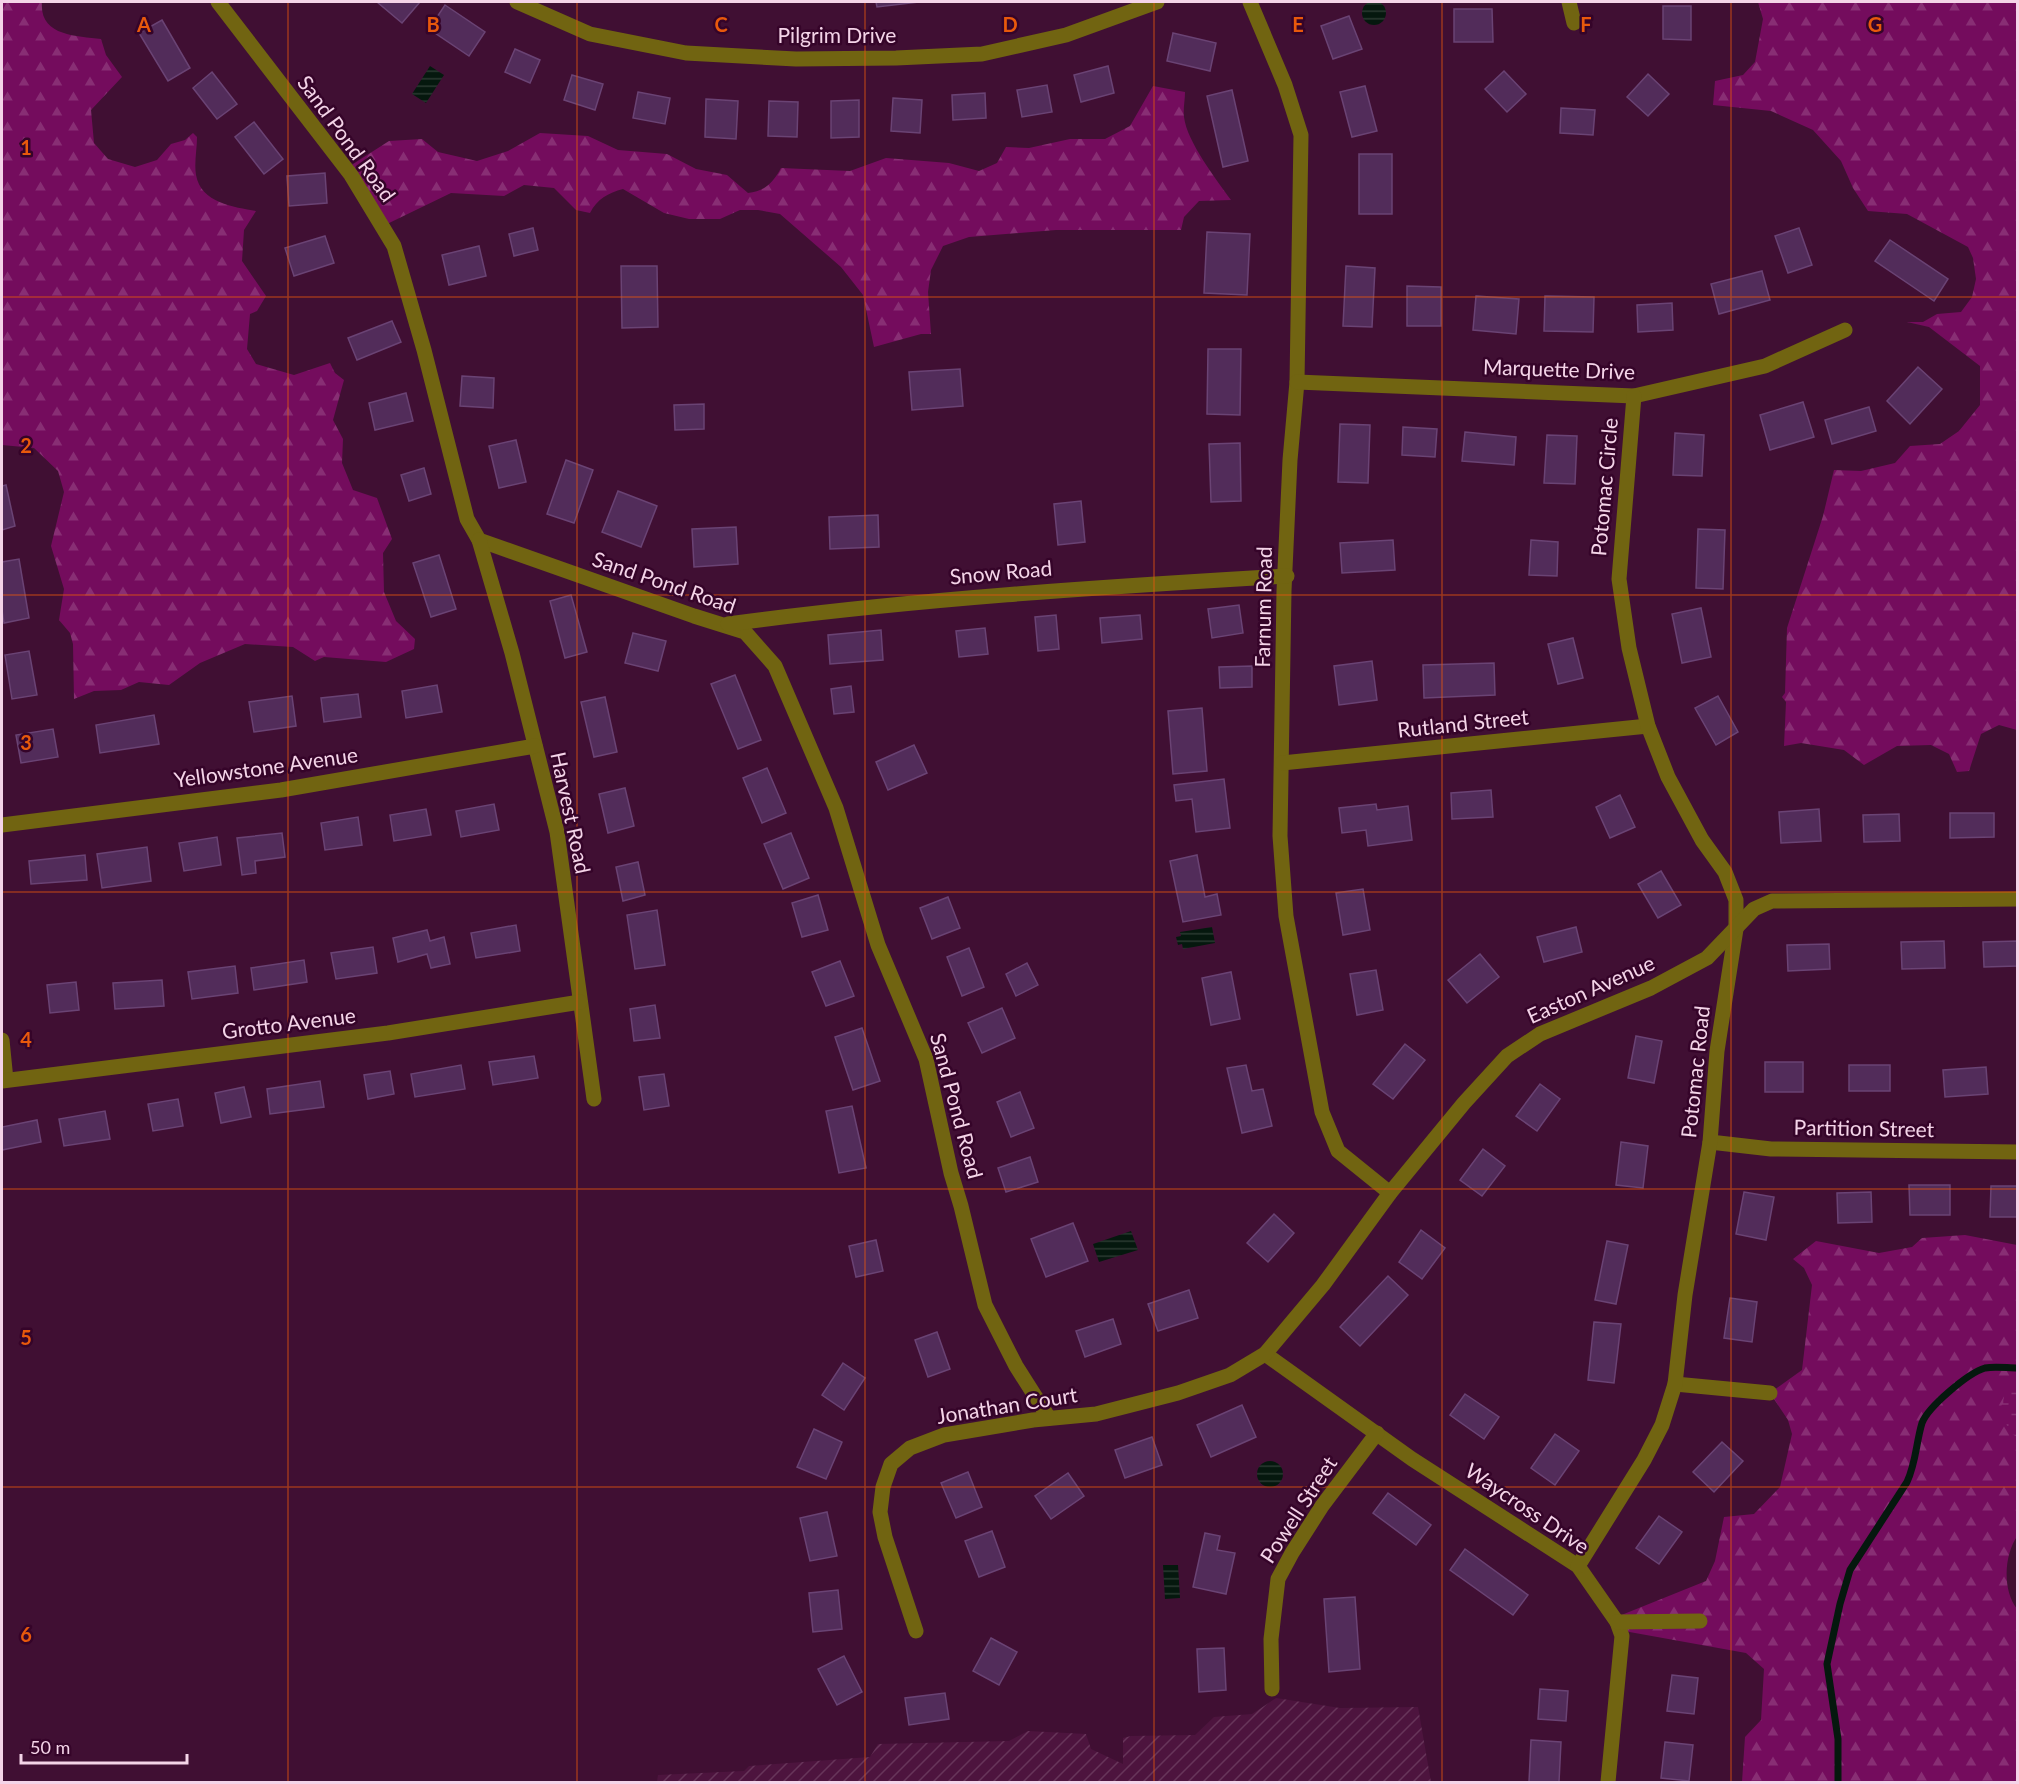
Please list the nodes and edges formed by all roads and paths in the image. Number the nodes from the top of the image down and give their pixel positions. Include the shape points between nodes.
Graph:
1 (218, 2) edge
2 (518, 2) edge
3 (1157, 2) edge
4 (1250, 2) edge
5 (1569, 2) edge
6 (1574, 23) dead end
7 (1845, 330) dead end
8 (1297, 382) junction
9 (1634, 396) junction
10 (479, 540) junction
11 (1287, 576) junction
12 (1619, 581) joint
13 (721, 624) junction
14 (1648, 726) junction
15 (535, 746) junction
16 (1282, 763) junction
17 (2, 825) edge
18 (2018, 899) edge
19 (1736, 929) junction
20 (580, 1002) junction
21 (2, 1040) edge
22 (4, 1081) edge
23 (594, 1099) dead end
24 (1710, 1142) junction
25 (2018, 1152) edge
26 (1390, 1193) junction
27 (1265, 1354) junction
28 (1675, 1384) junction
29 (1770, 1393) dead end
30 (1049, 1418) junction
31 (1377, 1433) junction
32 (1578, 1566) junction
33 (1700, 1621) dead end
34 (1617, 1622) junction
35 (916, 1631) dead end
36 (1272, 1689) dead end
37 (1608, 1782) edge

1 - 10 street, Sand Pond Road via 351,174 394,246 467,519
2 - 3 street, Pilgrim Drive via 590,34 686,53 807,59 982,54 1066,35
4 - 8 street, Farnum Road via 1302,135
5 - 6 street
7 - 9 street, Marquette Drive via 1765,366
8 - 9 street, Marquette Drive
8 - 11 street, Farnum Road
9 - 12 street, Potomac Circle
10 - 13 street, Sand Pond Road
10 - 15 street, Harvest Road
11 - 13 street, Snow Road via 992,595
11 - 16 street, Farnum Road
12 - 14 street, Potomac Road via 1629,648
13 - 30 street, Sand Pond Road via 745,632 775,666 836,808 878,945 926,1059 986,1305 1016,1366
14 - 16 street, Rutland Street
14 - 19 street, Potomac Road via 1668,777 1702,840 1725,872 1736,900
15 - 17 street, Yellowstone Avenue via 281,790
15 - 20 street, Harvest Road via 557,832
16 - 26 street, Farnum Road via 1280,836 1286,916 1322,1112 1338,1151
18 - 19 street, Easton Avenue via 1772,902 1754,909
19 - 24 street, Potomac Road via 1717,1051
19 - 26 street, Easton Avenue via 1707,958 1651,988 1540,1034 1507,1056
20 - 22 street, Grotto Avenue via 388,1032
20 - 23 street, Harvest Road
21 - 22 street
24 - 25 street, Partition Street via 1771,1149
24 - 28 street, Potomac Road
26 - 27 street, Easton Avenue via 1323,1285
27 - 30 street, Jonathan Court via 1230,1375 1178,1393 1096,1414
27 - 31 street, Waycross Drive
28 - 29 street
28 - 32 street, Potomac Road via 1662,1425 1644,1460
30 - 35 street, Jonathan Court via 944,1435 910,1448 891,1464 880,1512
31 - 32 street, Waycross Drive
31 - 36 street, Powell Street via 1322,1506 1278,1579 1271,1639
32 - 34 street, Waycross Drive
33 - 34 street
34 - 37 street, Waycross Drive via 1622,1636

